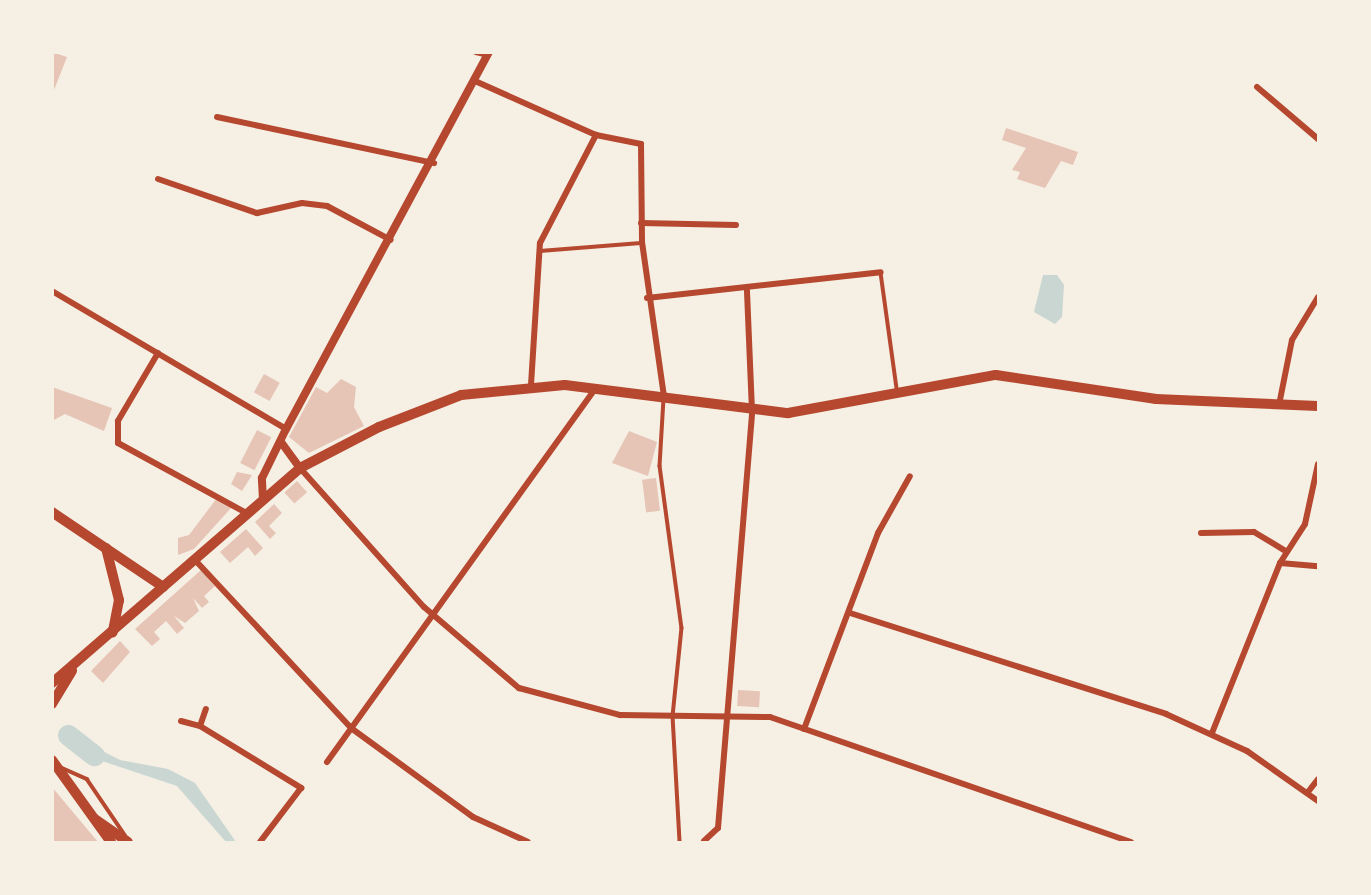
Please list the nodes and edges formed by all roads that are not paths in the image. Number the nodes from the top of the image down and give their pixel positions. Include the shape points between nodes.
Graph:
1 (476, 52) edge
2 (488, 54) edge
3 (475, 81) junction
4 (1257, 87) dead end
5 (217, 117) dead end
6 (596, 135) junction
7 (1318, 139) edge
8 (434, 163) junction
9 (158, 179) dead end
10 (641, 223) junction
11 (736, 225) dead end
12 (391, 240) junction
13 (642, 242) junction
14 (538, 251) junction
15 (881, 272) joint
16 (747, 290) junction
17 (52, 291) edge
18 (1318, 297) edge
19 (648, 298) junction
20 (158, 353) junction
21 (531, 385) junction
22 (595, 388) junction
23 (897, 389) junction
24 (664, 397) junction
25 (1279, 405) junction
26 (1318, 406) edge
27 (752, 411) junction
28 (286, 429) junction
29 (281, 442) junction
30 (1318, 464) edge
31 (300, 468) junction
32 (910, 476) dead end
33 (263, 500) junction
34 (52, 512) edge
35 (247, 514) junction
36 (1201, 533) dead end
37 (106, 548) junction
38 (1286, 551) junction
39 (195, 560) junction
40 (1280, 563) junction
41 (1318, 566) edge
42 (163, 587) junction
43 (431, 612) junction
44 (850, 613) junction
45 (113, 632) junction
46 (74, 668) junction
47 (52, 682) edge
48 (52, 704) edge
49 (206, 709) dead end
50 (673, 716) junction
51 (726, 716) junction
52 (181, 721) dead end
53 (200, 726) junction
54 (351, 728) junction
55 (804, 729) junction
56 (1212, 733) junction
57 (327, 762) dead end
58 (54, 763) edge
59 (1318, 779) edge
60 (1308, 792) junction
61 (1318, 801) edge
62 (95, 819) junction
63 (111, 842) edge
64 (128, 842) edge
65 (260, 842) edge
66 (528, 842) edge
67 (680, 842) edge
68 (705, 842) edge
69 (1131, 842) edge

1 - 2 street
2 - 3 street
3 - 6 street
3 - 8 street
4 - 7 street
5 - 8 street
6 - 10 street via 641,144
6 - 14 street
8 - 12 street
9 - 12 street via 257,213 302,203 327,206
10 - 11 street
10 - 13 street
12 - 28 street
13 - 14 lane
13 - 19 street
14 - 21 street
15 - 16 street
15 - 23 lane
16 - 19 street
16 - 27 street
17 - 20 street
18 - 25 street via 1292,340
19 - 24 street
20 - 28 street
20 - 35 street via 118,421 118,443
21 - 22 main road
21 - 31 main road via 432,403
22 - 24 main road
22 - 43 street
23 - 25 main road via 996,375 1156,399
23 - 27 main road via 788,412
24 - 27 main road
24 - 50 lane via 660,466 682,628
25 - 26 main road
27 - 51 street
28 - 29 street
29 - 31 street
29 - 33 street via 262,478
30 - 38 street via 1305,524
31 - 33 main road
31 - 43 street
32 - 44 street via 878,533
33 - 35 main road
34 - 37 main road
35 - 39 main road
36 - 38 street via 1254,532
37 - 42 main road
37 - 45 main road via 119,600
38 - 40 street
39 - 42 main road
39 - 54 street
40 - 41 street
40 - 56 street
42 - 45 main road
43 - 50 street via 519,688 562,705
43 - 54 street
44 - 55 street
44 - 56 street via 1098,689
45 - 46 main road
46 - 47 main road
46 - 48 main road
49 - 53 street
50 - 51 street
50 - 67 lane
51 - 55 street via 771,717
51 - 68 street via 718,828
52 - 53 street
53 - 65 street via 301,788
54 - 57 street
54 - 66 street via 473,817
55 - 69 street
56 - 60 street
58 - 62 main road
58 - 64 lane via 87,779
59 - 60 street
60 - 61 street
62 - 63 main road
62 - 64 main road

